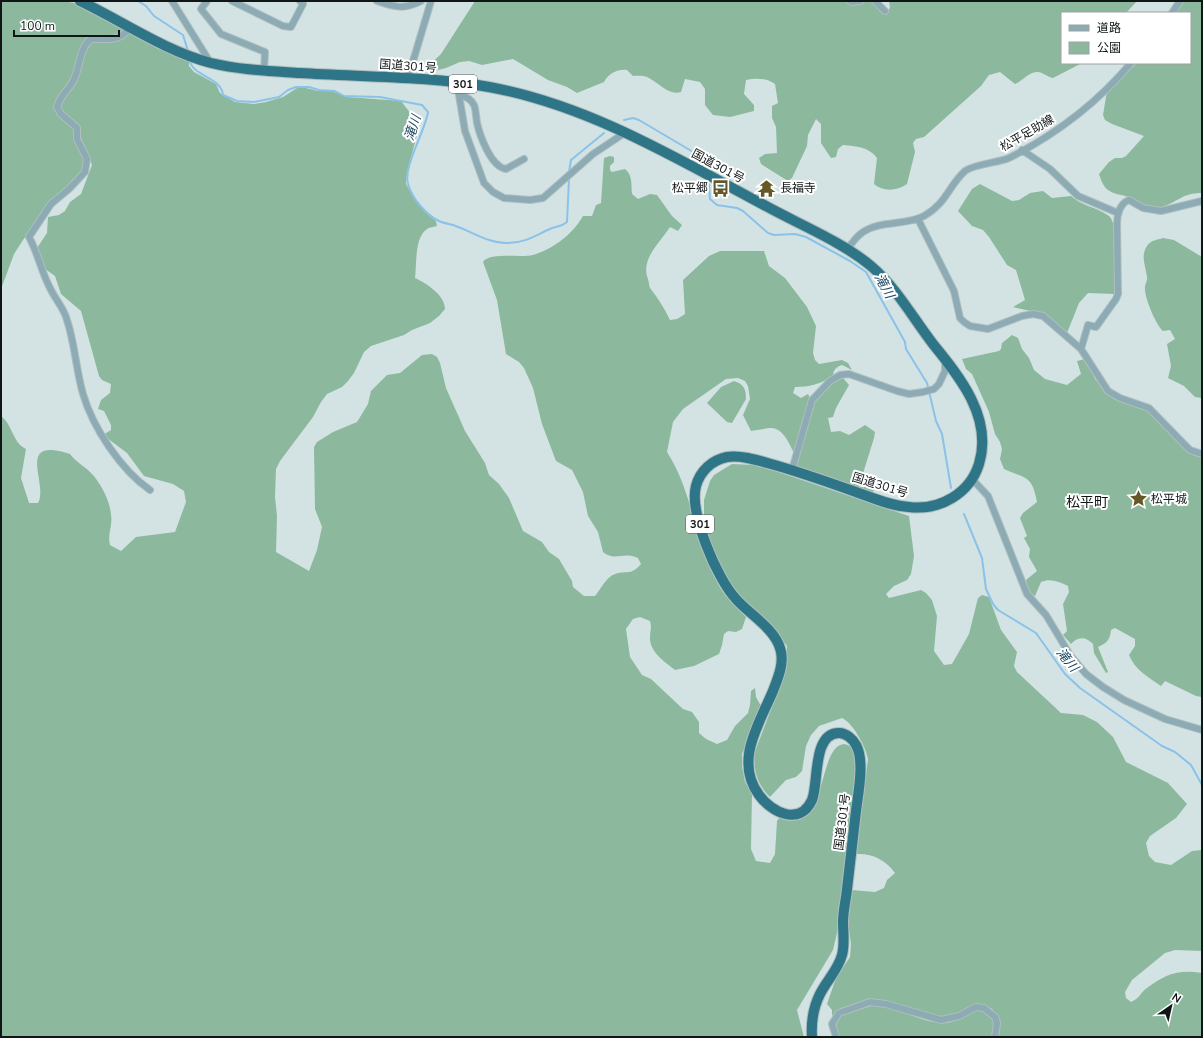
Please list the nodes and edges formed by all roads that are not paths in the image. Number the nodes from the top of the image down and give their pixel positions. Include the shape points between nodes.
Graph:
1 (80, 1) edge
2 (172, 1) edge
3 (207, 1) edge
4 (232, 1) edge
5 (300, 1) edge
6 (377, 1) edge
7 (421, 1) edge
8 (431, 1) edge
9 (850, 1) edge
10 (860, 1) edge
11 (875, 1) edge
12 (1180, 1) edge
13 (885, 11) dead end
14 (1173, 12) edge
15 (129, 28) junction
16 (210, 62) junction
17 (1130, 64) edge
18 (264, 71) junction
19 (408, 78) junction
20 (457, 83) junction
21 (459, 95) junction
22 (626, 132) junction
23 (1022, 150) junction
24 (524, 159) dead end
25 (1202, 201) edge
26 (1118, 213) junction
27 (918, 219) junction
28 (847, 250) junction
29 (1081, 349) junction
30 (945, 359) junction
31 (1202, 454) edge
32 (792, 470) junction
33 (972, 479) junction
34 (150, 490) dead end
35 (1202, 730) edge
36 (812, 1037) edge
37 (836, 1037) edge
38 (995, 1037) edge

1 - 15 highway, 国道301号 / 301
2 - 16 street
3 - 18 street via 201,9 222,34 265,52
4 - 5 street via 283,26 291,27 303,4
6 - 7 street via 405,8
8 - 19 street
9 - 10 street
11 - 13 street
12 - 14 street
15 - 16 highway, 国道301号 / 301 via 182,54
15 - 34 street via 118,38 91,39 87,42 73,82 59,101 58,111 78,131 77,139 87,160 85,172 69,190 51,204 30,237 37,250 41,270 67,318 82,393 91,418 119,460
16 - 18 highway, 国道301号 / 301
17 - 23 street, 松平足助線 via 1087,108
18 - 19 highway, 国道301号 / 301
19 - 20 highway, 国道301号 / 301
20 - 21 street
20 - 22 highway, 国道301号 / 301 via 544,100 583,113
21 - 22 street via 465,131 484,183 504,198 543,198 593,154
21 - 24 street via 466,96 474,104 477,124 485,146 499,167 506,169
22 - 28 highway, 国道301号 / 301
23 - 26 street via 1050,169 1078,196
23 - 27 street, 松平足助線 via 1008,158 966,170 936,209
25 - 26 street via 1161,211 1143,208 1129,200
26 - 29 street via 1118,294 1096,327 1088,325
27 - 28 street, 松平足助線 via 880,225 862,232
27 - 29 street via 954,291 960,318 964,322 988,330 1022,316 1038,314
28 - 30 highway, 国道301号 / 301 via 880,275
29 - 31 street via 1108,391 1149,408 1190,450
30 - 32 street via 942,379 937,387 909,394 849,374 840,374 830,381 813,397
30 - 33 highway, 国道301号 / 301 via 959,377 974,404 982,433 980,460
32 - 33 highway, 国道301号 / 301 via 888,503 911,508 950,500
32 - 36 highway, 国道301号 / 301 via 739,457 715,461 703,472 695,498 699,521 720,577 737,600 772,635 781,650 782,663 778,678 748,754 748,771 757,792 763,801 778,812 786,816 798,814 809,806 812,799 818,758 824,740 831,735 846,734 858,750 860,779 843,923 843,953 820,993 813,1012
33 - 35 street via 988,496 1027,594 1046,615 1070,655 1086,674 1131,703 1165,719
37 - 38 street via 832,1024 838,1013 874,1002 941,1020 959,1016 976,1007 984,1008 995,1017

